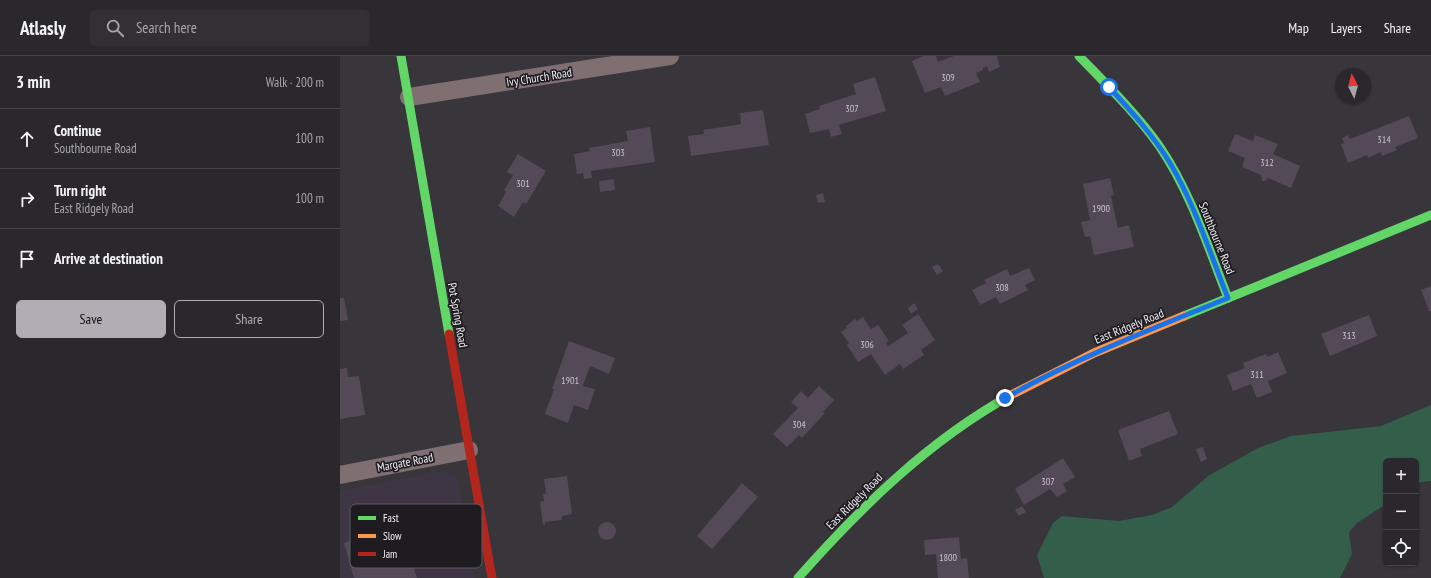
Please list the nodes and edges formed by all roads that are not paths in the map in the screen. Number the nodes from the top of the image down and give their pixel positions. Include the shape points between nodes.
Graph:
1 (401, 56) edge
2 (670, 56) edge
3 (1079, 56) edge
4 (408, 97) junction
5 (1431, 215) edge
6 (1228, 298) junction
7 (469, 450) junction
8 (340, 475) edge
9 (479, 504) edge
10 (482, 522) edge
11 (802, 577) edge
12 (492, 578) edge

1 - 4 street, Pot Spring Road
2 - 4 street, Ivy Church Road
3 - 6 street, Southbourne Road via 1148,130 1170,164 1192,207
4 - 7 street, Pot Spring Road
5 - 6 street, East Ridgely Road
6 - 11 street, East Ridgely Road via 1062,367 977,415 923,453 884,486
7 - 8 street, Margate Road
7 - 9 street, Pot Spring Road
10 - 12 street, Pot Spring Road

